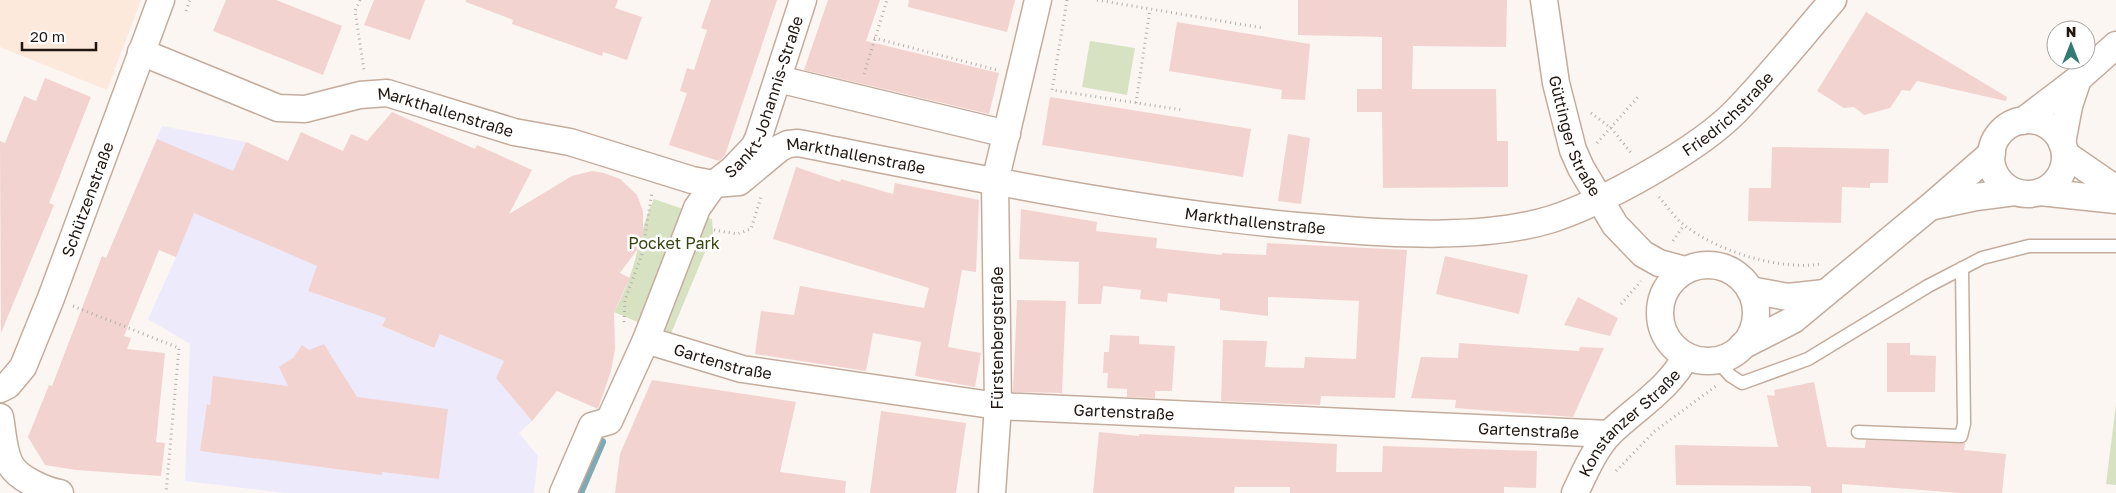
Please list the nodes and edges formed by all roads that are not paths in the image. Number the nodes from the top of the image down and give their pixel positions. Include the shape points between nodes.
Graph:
1 (161, 0) edge
2 (803, 0) edge
3 (1038, 0) edge
4 (1544, 0) edge
5 (1833, 0) edge
6 (2116, 45) edge
7 (141, 52) junction
8 (778, 79) junction
9 (2078, 79) junction
10 (2023, 121) junction
11 (1006, 134) junction
12 (2064, 148) junction
13 (1992, 153) junction
14 (995, 182) junction
15 (714, 184) junction
16 (2116, 189) edge
17 (2028, 192) junction
18 (1599, 199) junction
19 (2116, 200) edge
20 (1931, 206) junction
21 (2116, 246) edge
22 (1643, 254) junction
23 (1962, 268) junction
24 (1685, 270) junction
25 (1750, 290) junction
26 (1825, 293) junction
27 (1660, 306) junction
28 (645, 342) junction
29 (1742, 346) junction
30 (1686, 356) junction
31 (1723, 368) junction
32 (0, 389) edge
33 (998, 406) junction
34 (0, 417) edge
35 (1858, 432) dead end
36 (1609, 434) junction
37 (33, 488) edge
38 (60, 493) edge
39 (563, 493) edge
40 (992, 493) edge
41 (1575, 493) edge

1 - 7 street, Schützenstraße
2 - 8 street, Sankt-Johannis-Straße
3 - 11 street, Fürstenbergstraße
4 - 18 street, Güttinger Straße via 1556,83 1573,150
5 - 18 street, Friedrichstraße via 1735,112 1693,145
6 - 9 street
7 - 15 street, Markthallenstraße via 278,108 305,109 360,95 386,93 514,132 578,144
7 - 32 street, Schützenstraße via 23,367 8,385
8 - 11 street
8 - 15 street, Sankt-Johannis-Straße via 754,147
9 - 10 street
9 - 12 street via 2069,106
10 - 12 street via 2046,125 2056,132
10 - 13 street via 2002,132
11 - 14 street, Fürstenbergstraße
12 - 16 street
12 - 17 street via 2064,167 2059,178 2051,186
13 - 17 street via 1992,165 2005,186
13 - 20 street
14 - 15 street, Markthallenstraße via 798,143 780,148 740,182
14 - 18 street, Markthallenstraße via 1202,217 1360,231 1464,233 1534,223
14 - 33 street, Fürstenbergstraße
15 - 28 street, Sankt-Johannis-Straße via 689,227
17 - 19 street
17 - 20 street
18 - 22 street, Güttinger Straße via 1615,225
20 - 26 street
21 - 23 lane via 2029,246 1982,258
22 - 24 street, Güttinger Straße via 1659,263
22 - 27 street
23 - 31 lane via 1808,359 1742,383
23 - 35 lane via 1964,424 1961,436
24 - 25 street via 1715,265 1741,278
24 - 27 street via 1664,291
25 - 26 street via 1788,297
25 - 29 street via 1756,320
26 - 29 street via 1792,320
27 - 30 street via 1660,321 1665,335
28 - 33 street, Gartenstraße via 742,369
28 - 39 street, Sankt-Johannis-Straße via 610,421 592,426
29 - 31 street via 1730,355
30 - 31 street
30 - 36 street, Konstanzer Straße via 1664,385
33 - 36 street, Gartenstraße
33 - 40 street, Fürstenbergstraße
34 - 37 street via 12,468
36 - 41 street, Konstanzer Straße
37 - 38 street

